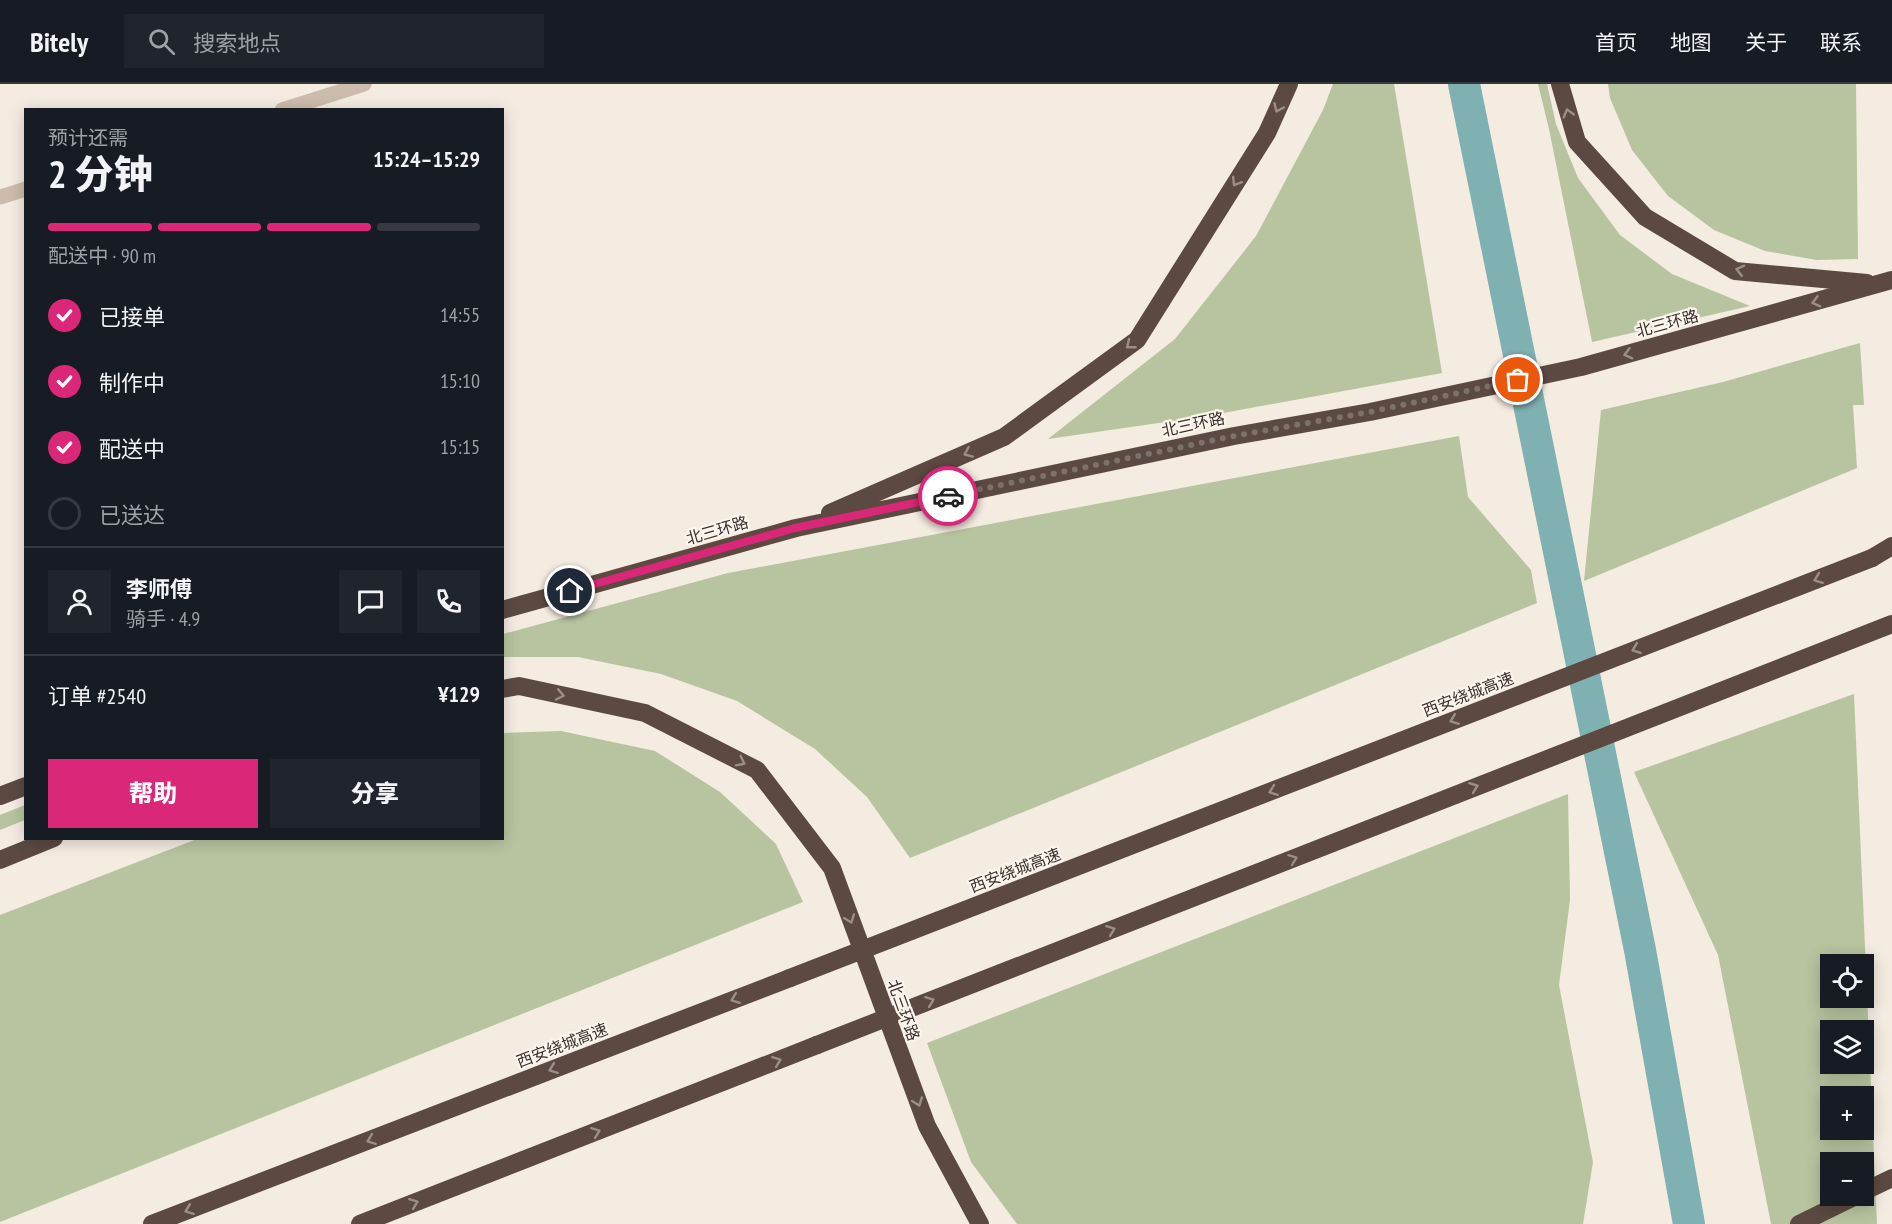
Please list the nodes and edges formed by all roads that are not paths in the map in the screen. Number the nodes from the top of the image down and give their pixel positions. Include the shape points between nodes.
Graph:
1 (364, 84) edge
2 (1289, 84) edge
3 (1560, 84) edge
4 (288, 108) edge
5 (24, 190) edge
6 (0, 197) edge
7 (1887, 282) edge
8 (795, 528) junction
9 (1892, 548) edge
10 (504, 609) edge
11 (1892, 624) edge
12 (504, 689) edge
13 (24, 787) edge
14 (0, 796) edge
15 (49, 840) edge
16 (0, 860) edge
17 (1892, 1178) edge
18 (1874, 1187) edge
19 (1836, 1206) edge
20 (152, 1224) edge
21 (360, 1224) edge
22 (980, 1224) edge
23 (1799, 1224) edge

1 - 4 street
2 -> 8 highway via 1267,133 1137,340 1004,437
7 -> 3 highway via 1735,271 1645,217 1577,142
5 - 6 street
7 -> 8 highway, 北三环路 via 1581,367
8 - 10 highway, 北三环路
9 -> 20 highway, 西安绕城高速, bridge
21 -> 11 highway, bridge
12 -> 22 highway, 北三环路 via 519,686 645,713 756,770 832,868 927,1126
13 - 14 highway
15 - 16 highway
17 - 18 highway
19 - 23 highway

